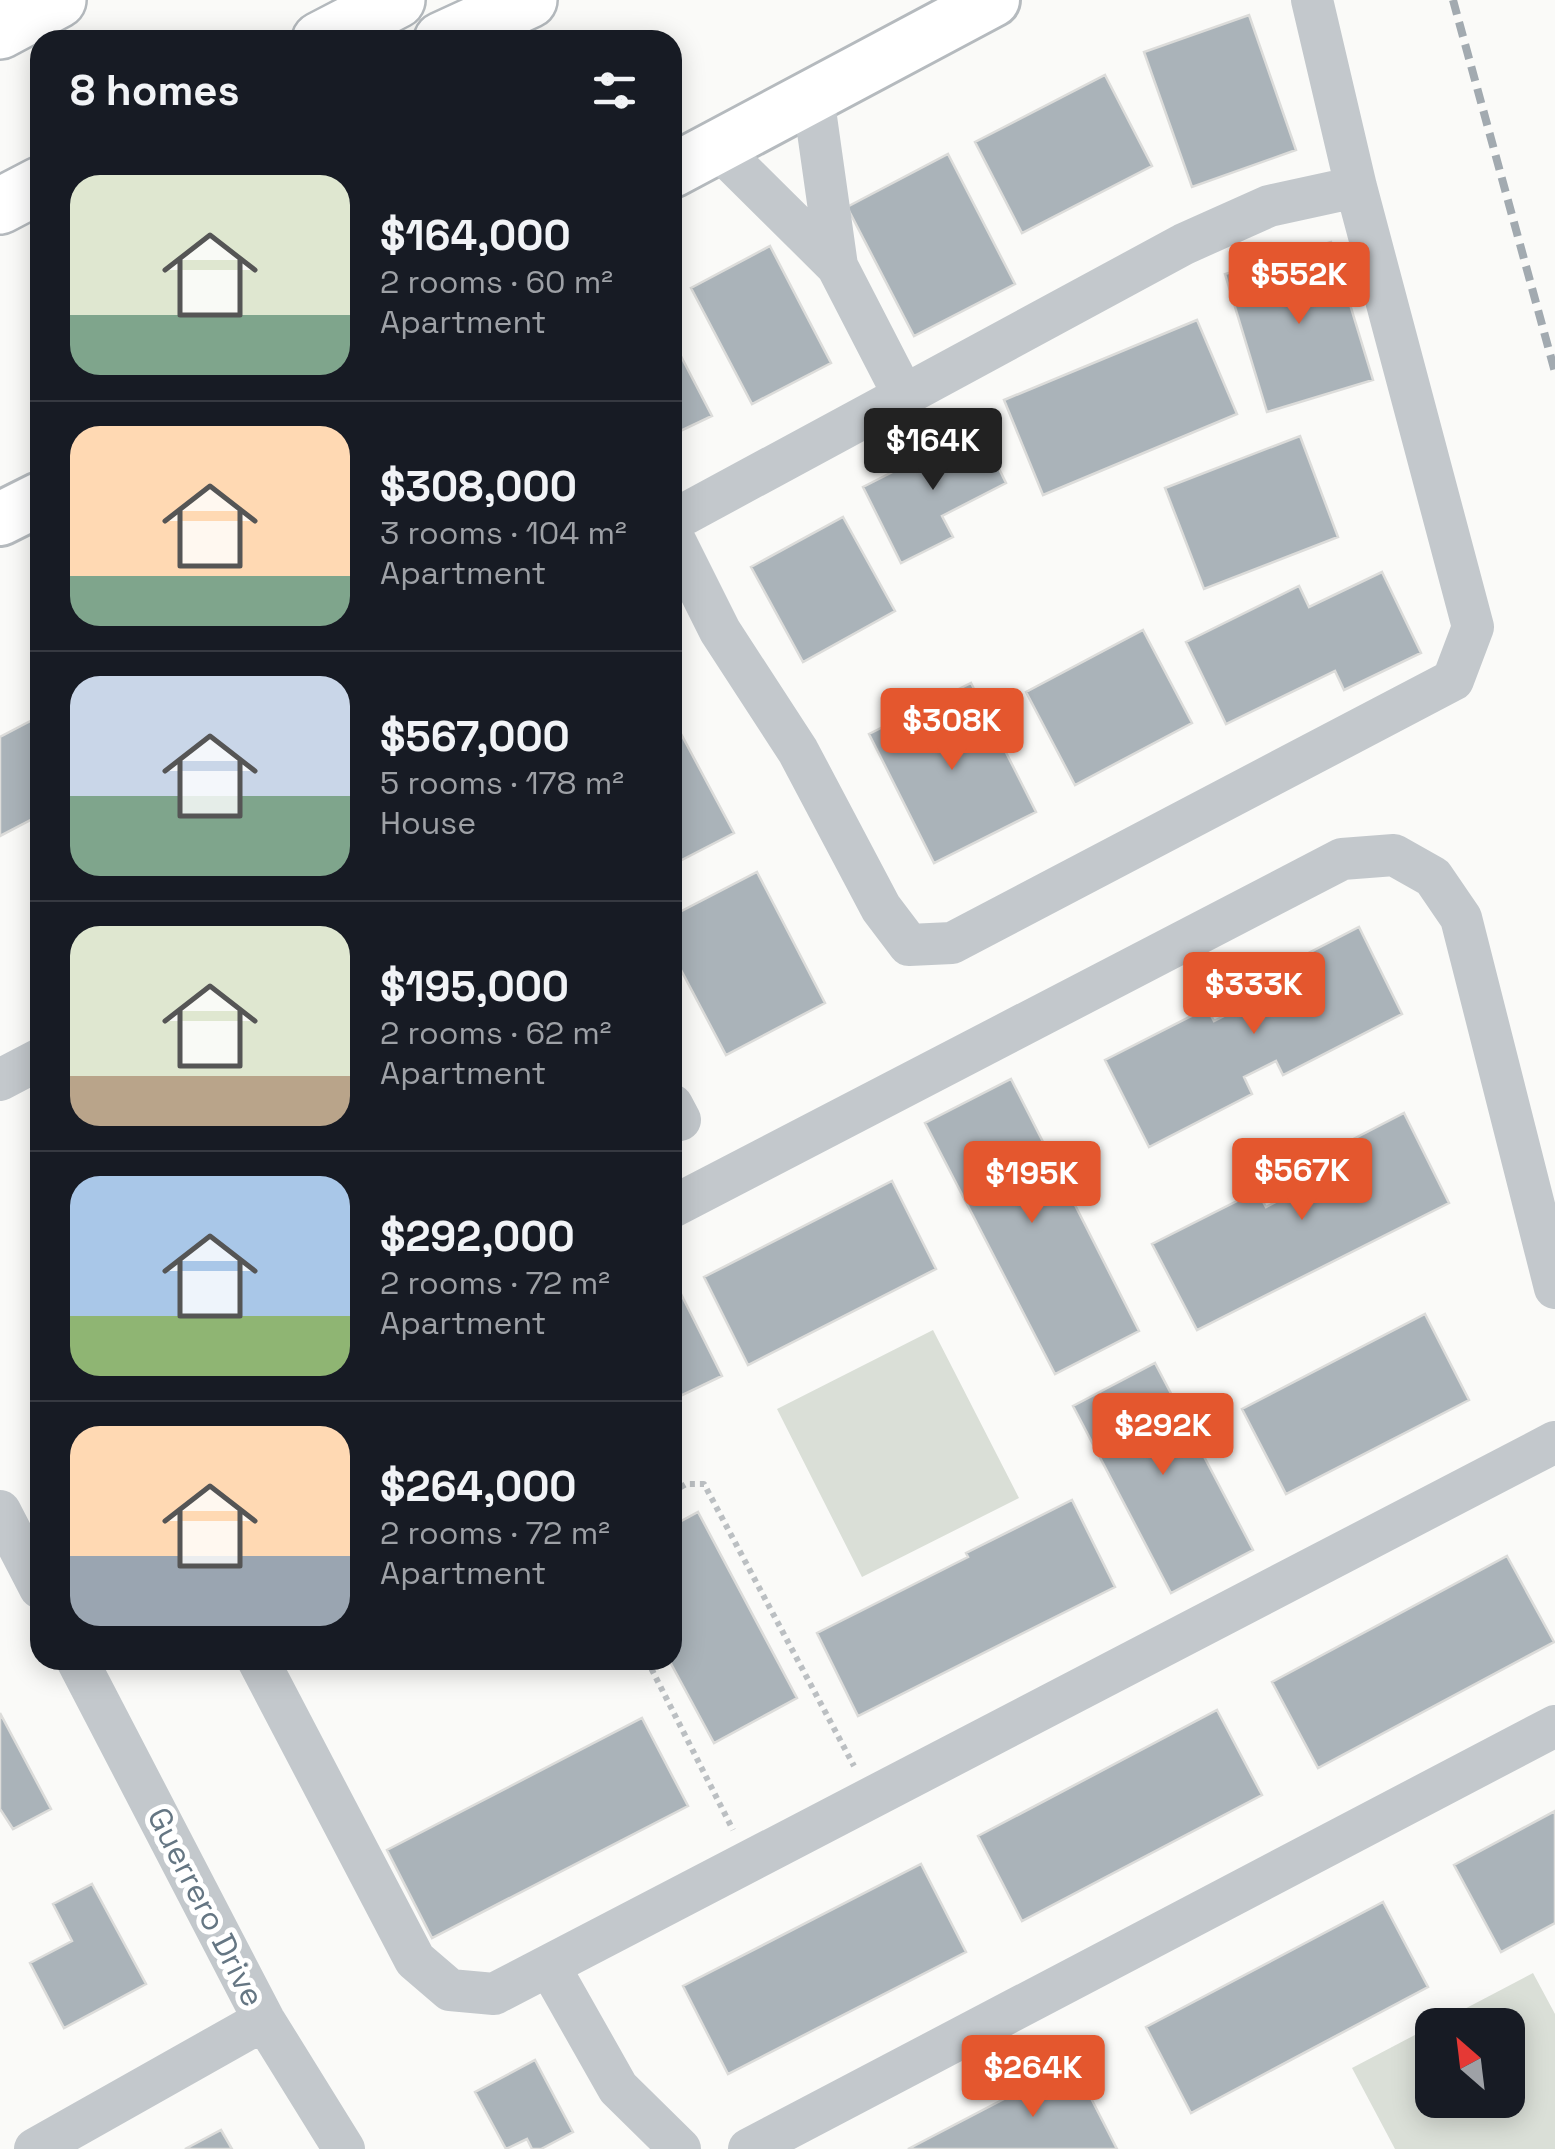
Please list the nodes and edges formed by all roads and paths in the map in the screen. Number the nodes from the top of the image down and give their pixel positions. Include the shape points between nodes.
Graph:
1 (58, 0) edge
2 (397, 0) edge
3 (529, 0) edge
4 (992, 0) edge
5 (1312, 0) edge
6 (0, 30) edge
7 (339, 30) edge
8 (464, 30) edge
9 (813, 96) junction
10 (695, 159) edge
11 (1356, 187) junction
12 (30, 192) edge
13 (30, 198) edge
14 (0, 208) edge
15 (837, 266) junction
16 (904, 396) junction
17 (30, 504) edge
18 (682, 517) edge
19 (0, 519) edge
20 (682, 555) edge
21 (30, 1064) edge
22 (0, 1080) edge
23 (682, 1202) edge
24 (1555, 1288) edge
25 (1555, 1442) edge
26 (682, 1486) edge
27 (0, 1511) edge
28 (30, 1555) edge
29 (82, 1670) edge
30 (263, 1670) edge
31 (652, 1670) edge
32 (1555, 1726) edge
33 (872, 1798) junction
34 (749, 1862) junction
35 (550, 1966) junction
36 (264, 2020) junction
37 (35, 2149) edge
38 (344, 2149) edge
39 (680, 2149) edge
40 (749, 2149) edge

1 - 6 highway
2 - 7 highway
3 - 8 highway
4 - 9 main road
5 - 11 street
9 - 10 main road
9 - 15 street
10 - 15 street
11 - 16 street via 1270,206 1184,244
11 - 20 street via 1474,627 1453,680 952,944 909,945 881,908
12 - 14 highway
13 - 14 highway
15 - 16 street
16 - 18 street
17 - 19 main road
21 - 22 street
23 - 24 street via 1342,859 1394,855 1434,877 1461,918
25 - 33 street
26 - 33 path via 704,1484
27 - 28 street
29 - 36 street, Guerrero Drive
30 - 35 street via 415,1960 450,1990 494,1994
31 - 34 path
32 - 40 street
33 - 34 street
34 - 35 street
35 - 39 street via 618,2088
36 - 37 street
36 - 38 street, Guerrero Drive

